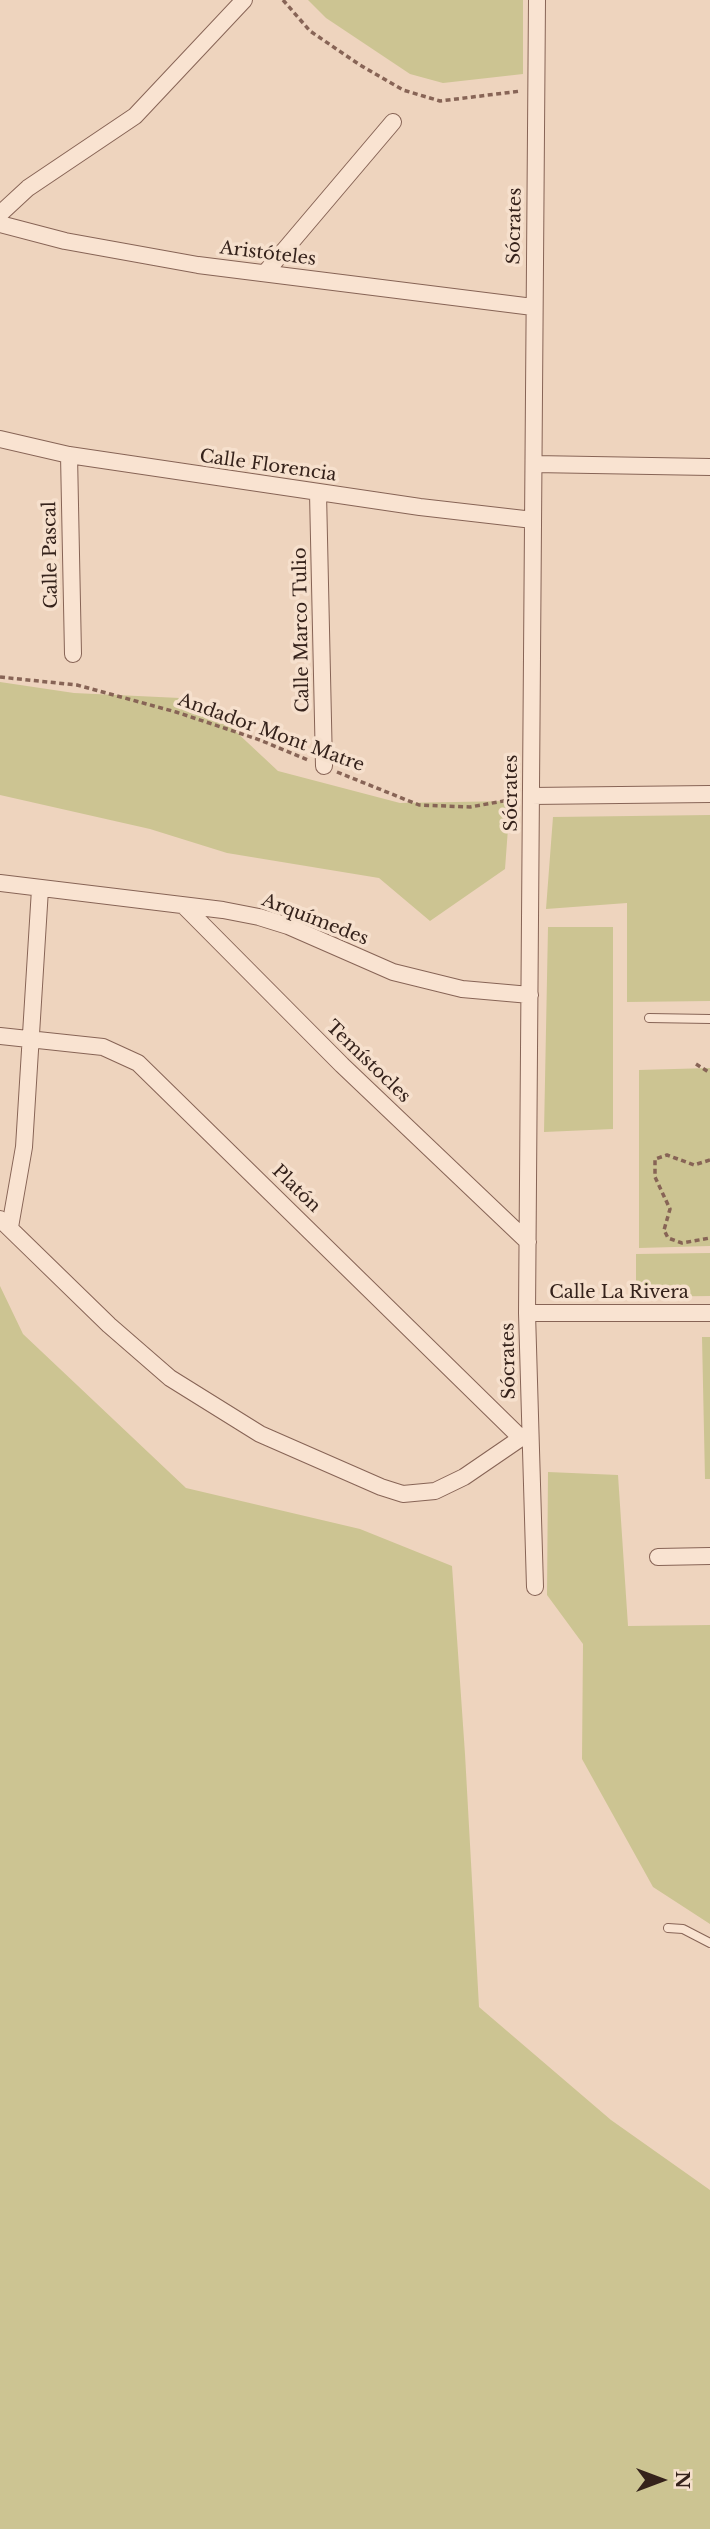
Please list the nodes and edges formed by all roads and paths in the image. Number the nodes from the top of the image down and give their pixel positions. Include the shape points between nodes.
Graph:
1 (244, 0) edge
2 (283, 0) edge
3 (537, 0) edge
4 (537, 89) junction
5 (393, 122) dead end
6 (0, 214) edge
7 (0, 224) edge
8 (265, 272) junction
9 (533, 307) junction
10 (0, 439) edge
11 (69, 455) junction
12 (534, 464) junction
13 (710, 467) edge
14 (318, 493) junction
15 (533, 520) junction
16 (73, 654) dead end
17 (0, 677) edge
18 (324, 766) junction
19 (710, 793) edge
20 (531, 796) junction
21 (0, 883) edge
22 (40, 889) junction
23 (184, 905) junction
24 (530, 995) junction
25 (649, 1018) dead end
26 (710, 1019) edge
27 (0, 1036) edge
28 (31, 1038) junction
29 (695, 1064) dead end
30 (710, 1073) edge
31 (710, 1160) edge
32 (5, 1223) edge
33 (710, 1238) edge
34 (528, 1242) junction
35 (710, 1312) edge
36 (527, 1313) junction
37 (526, 1437) junction
38 (710, 1556) edge
39 (658, 1558) dead end
40 (535, 1587) dead end
41 (668, 1928) dead end
42 (710, 1943) edge

1 - 6 street via 135,116 28,188
2 - 4 path via 310,30 403,90 440,101
3 - 4 street, Sócrates
4 - 9 street, Sócrates
5 - 8 street
7 - 8 street, Aristóteles via 136,255
8 - 9 street, Aristóteles
9 - 12 street, Sócrates
10 - 11 street, Calle Florencia
11 - 14 street, Calle Florencia
11 - 16 street, Calle Pascal
12 - 13 street
12 - 15 street, Sócrates
14 - 15 street, Calle Florencia
14 - 18 street, Calle Marco Tulio
15 - 20 street, Sócrates
17 - 18 path, Andador Mont Matre via 76,685 176,712
18 - 20 path, Andador Mont Matre via 419,805 470,807
19 - 20 street
20 - 24 street, Sócrates
21 - 22 street, Arquímedes
22 - 23 street, Arquímedes
22 - 28 street
23 - 24 street, Arquímedes via 288,926 393,972 431,982
23 - 34 street, Temístocles
24 - 34 street, Sócrates
25 - 26 lane
27 - 28 street, Platón
28 - 32 street via 24,1147
28 - 37 street, Platón via 103,1047 138,1063
29 - 30 path
31 - 33 path via 694,1165 667,1155 655,1159 655,1177 670,1209 664,1230 668,1238 682,1243
32 - 37 street via 170,1378 261,1434 381,1487 402,1494 435,1491
34 - 36 street, Sócrates
35 - 36 street, Calle La Rivera
36 - 37 street, Sócrates
37 - 40 street, Sócrates
38 - 39 street
41 - 42 lane via 683,1929

